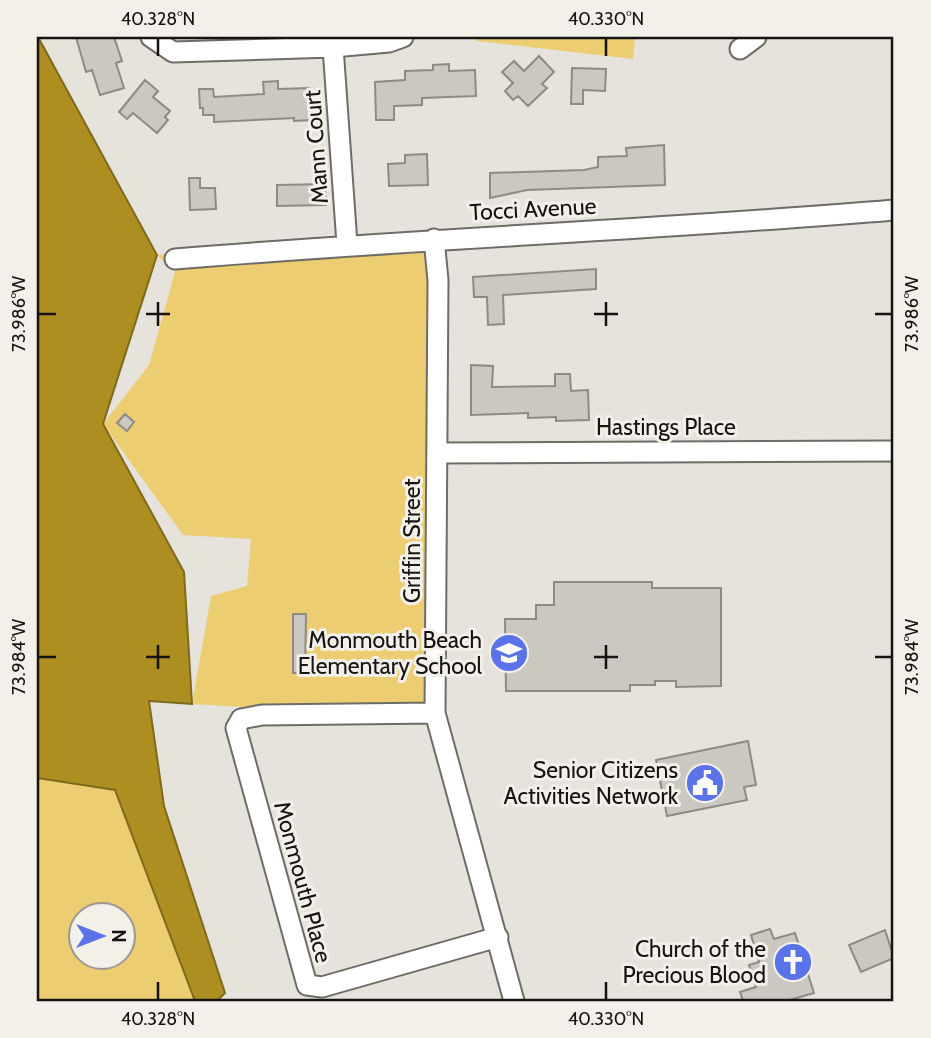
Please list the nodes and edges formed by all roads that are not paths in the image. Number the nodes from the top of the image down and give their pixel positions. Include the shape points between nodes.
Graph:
1 (151, 37) edge
2 (403, 37) edge
3 (333, 47) junction
4 (894, 210) edge
5 (434, 239) junction
6 (347, 244) junction
7 (175, 259) dead end
8 (894, 451) edge
9 (437, 453) junction
10 (435, 713) junction
11 (498, 937) junction
12 (514, 1001) edge

1 - 3 street via 173,52
2 - 3 street
3 - 6 street, Mann Court
4 - 5 street, Tocci Avenue
5 - 6 street, Tocci Avenue
5 - 9 street, Griffin Street
6 - 7 street, Tocci Avenue
8 - 9 street, Hastings Place
9 - 10 street, Griffin Street
10 - 11 street, Griffin Street
10 - 11 street, Monmouth Place via 262,715 238,722 237,735 307,985 322,987
11 - 12 street, Griffin Street

